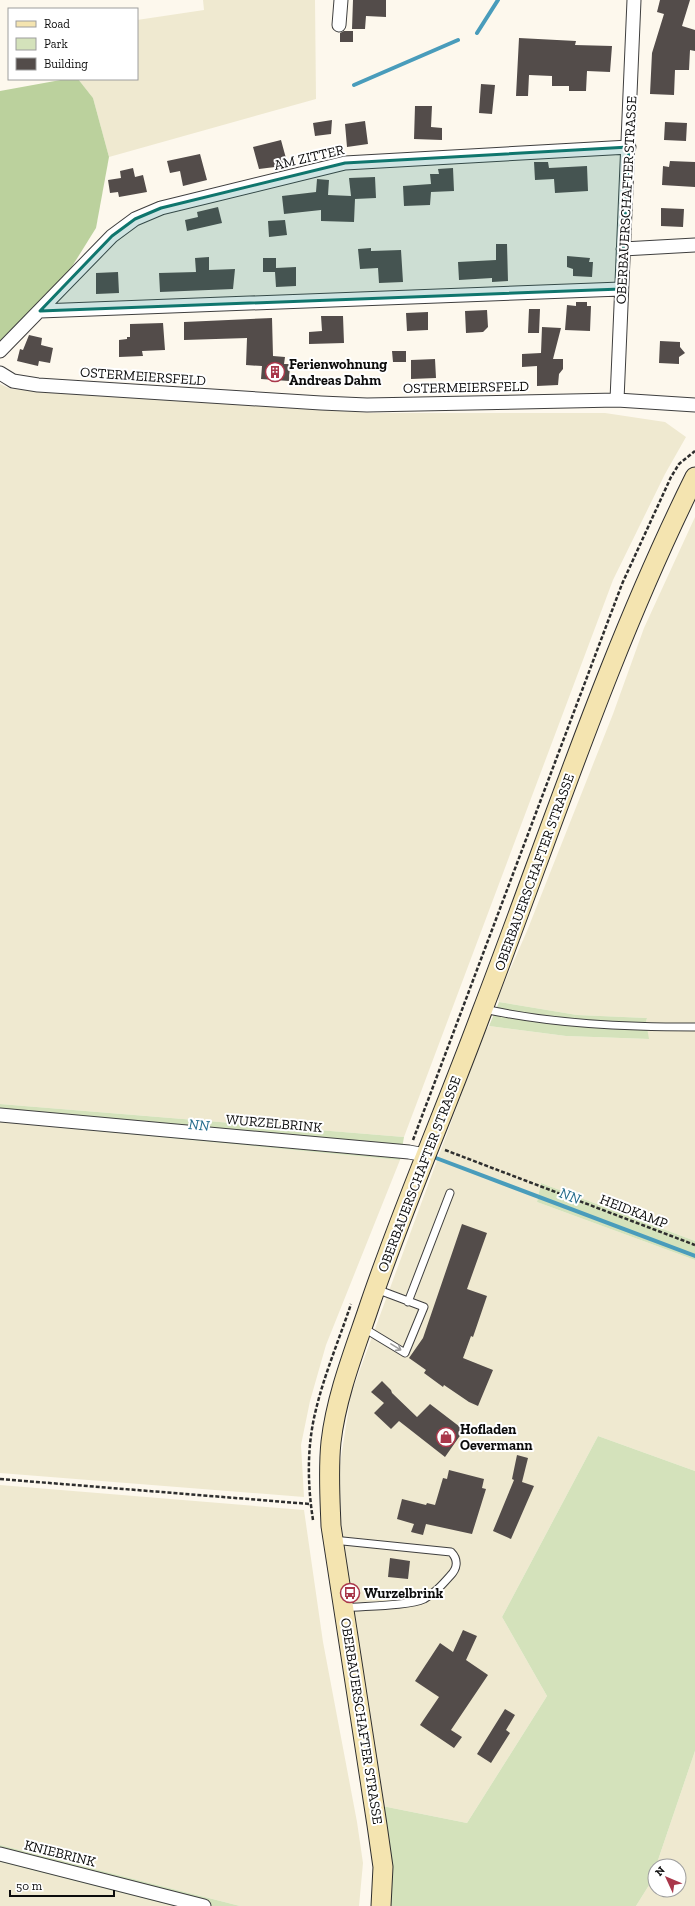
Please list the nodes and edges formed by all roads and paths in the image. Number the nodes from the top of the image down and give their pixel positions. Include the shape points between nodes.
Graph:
1 (340, 0) edge
2 (634, 0) edge
3 (339, 25) dead end
4 (629, 147) junction
5 (695, 245) edge
6 (623, 249) junction
7 (621, 289) junction
8 (40, 311) junction
9 (0, 351) edge
10 (0, 373) edge
11 (617, 400) junction
12 (695, 405) edge
13 (695, 451) edge
14 (695, 477) edge
15 (483, 1008) junction
16 (695, 1027) edge
17 (0, 1115) edge
18 (421, 1150) junction
19 (450, 1193) dead end
20 (695, 1245) edge
21 (375, 1289) junction
22 (352, 1302) dead end
23 (408, 1302) junction
24 (362, 1327) junction
25 (0, 1479) edge
26 (311, 1504) junction
27 (330, 1505) junction
28 (314, 1526) dead end
29 (333, 1540) junction
30 (344, 1608) junction
31 (0, 1854) edge
32 (204, 1906) edge
33 (381, 1906) edge

1 - 3 street
2 - 4 street, OBERBAUERSCHAFTER STRASSE
4 - 6 street, OBERBAUERSCHAFTER STRASSE
4 - 8 street, AM ZITTER via 345,163 161,208 135,219 112,236
5 - 6 street
6 - 7 street, OBERBAUERSCHAFTER STRASSE
7 - 8 street
7 - 11 street, OBERBAUERSCHAFTER STRASSE
8 - 9 street, AM ZITTER
10 - 11 street, OSTERMEIERSFELD via 13,381 38,385 321,403 367,405
11 - 12 street, OSTERMEIERSFELD
13 - 18 path via 679,464 671,477 622,584
14 - 15 main road, OBERBAUERSCHAFTER STRASSE via 630,617
15 - 16 lane via 552,1021 599,1025
15 - 18 main road, OBERBAUERSCHAFTER STRASSE
17 - 18 street, WURZELBRINK
18 - 20 path, HEIDKAMP via 543,1187
18 - 21 main road, OBERBAUERSCHAFTER STRASSE
19 - 23 lane
21 - 23 lane
21 - 24 main road, OBERBAUERSCHAFTER STRASSE
22 - 26 path via 313,1423 308,1475
24 -> 23 lane via 405,1353 424,1307
24 - 27 main road, OBERBAUERSCHAFTER STRASSE via 345,1377 331,1440
25 - 26 path
26 - 27 path
26 - 28 path
27 - 29 main road, OBERBAUERSCHAFTER STRASSE
29 - 30 main road, OBERBAUERSCHAFTER STRASSE
29 - 30 lane via 451,1552 457,1564 450,1577 424,1599 413,1603
30 - 33 main road, OBERBAUERSCHAFTER STRASSE via 383,1867
31 - 32 street, KNIEBRINK

